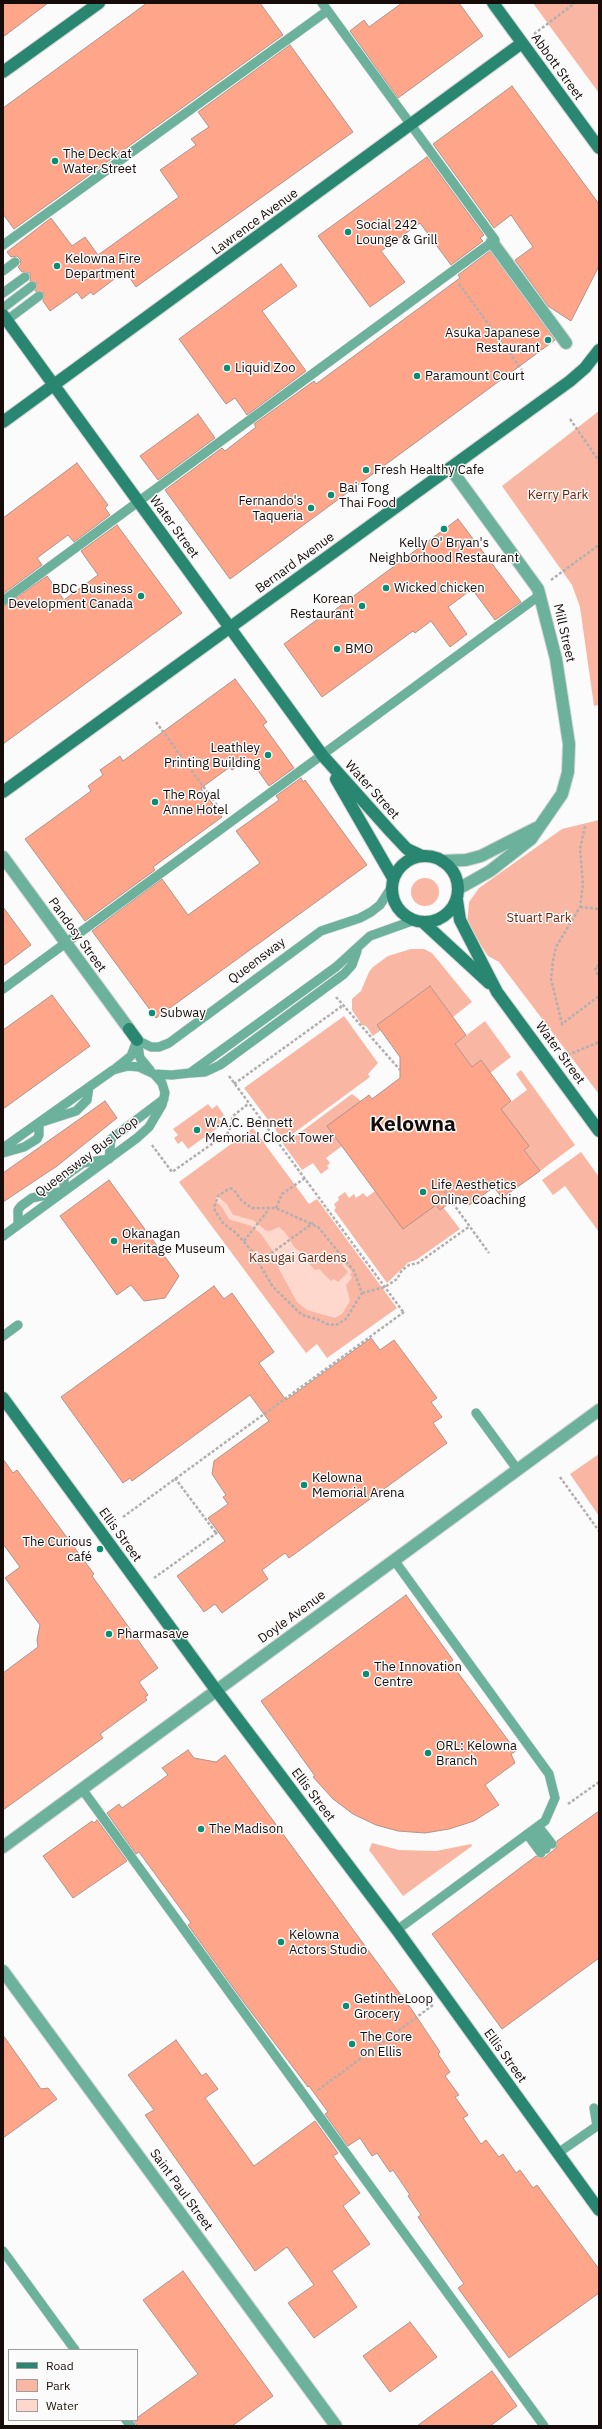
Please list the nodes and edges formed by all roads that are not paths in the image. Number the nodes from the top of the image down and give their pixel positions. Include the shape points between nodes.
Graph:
1 (99, 3) edge
2 (322, 3) edge
3 (493, 3) edge
4 (327, 11) junction
5 (522, 43) junction
6 (3, 72) edge
7 (411, 125) junction
8 (599, 148) edge
9 (492, 242) junction
10 (3, 245) edge
11 (15, 262) dead end
12 (3, 271) edge
13 (25, 277) dead end
14 (32, 286) dead end
15 (3, 293) edge
16 (39, 296) dead end
17 (3, 308) edge
18 (5, 318) edge
19 (566, 343) dead end
20 (599, 350) edge
21 (54, 385) junction
22 (3, 422) edge
23 (450, 468) junction
24 (139, 503) junction
25 (539, 592) junction
26 (3, 601) edge
27 (230, 627) junction
28 (323, 756) junction
29 (3, 792) edge
30 (541, 826) junction
31 (422, 856) junction
32 (3, 857) edge
33 (442, 861) junction
34 (392, 883) junction
35 (457, 894) junction
36 (418, 922) junction
37 (67, 944) junction
38 (3, 989) edge
39 (497, 992) junction
40 (129, 1029) joint
41 (137, 1040) junction
42 (113, 1070) junction
43 (154, 1074) junction
44 (164, 1099) junction
45 (40, 1123) junction
46 (599, 1131) edge
47 (3, 1148) edge
48 (3, 1153) edge
49 (109, 1159) junction
50 (64, 1191) junction
51 (18, 1225) junction
52 (3, 1236) edge
53 (18, 1325) dead end
54 (3, 1336) edge
55 (3, 1398) edge
56 (599, 1410) edge
57 (476, 1413) dead end
58 (517, 1469) junction
59 (394, 1560) junction
60 (216, 1690) junction
61 (82, 1789) junction
62 (536, 1827) junction
63 (3, 1847) edge
64 (397, 1930) junction
65 (3, 1971) edge
66 (594, 2108) dead end
67 (558, 2154) junction
68 (599, 2210) edge
69 (3, 2251) edge
70 (74, 2349) edge
71 (336, 2426) edge
72 (544, 2426) edge

1 - 6 main road
2 - 4 lane
3 - 5 main road, Abbott Street
4 - 7 lane
4 - 10 lane
5 - 7 main road, Lawrence Avenue
5 - 8 main road, Abbott Street
7 - 9 lane via 495,240
7 - 21 main road, Lawrence Avenue
9 - 19 street
9 - 24 lane
11 - 12 lane
13 - 15 lane
14 - 17 lane
16 - 18 lane
18 - 21 main road, Water Street
20 - 23 main road, Bernard Avenue via 585,368 570,381
21 - 22 main road, Lawrence Avenue
21 - 24 main road, Water Street
23 - 25 street, Mill Street
23 - 27 main road, Bernard Avenue
24 - 26 lane
24 - 27 main road, Water Street
25 - 28 lane
25 - 30 street, Mill Street via 556,659 569,744 568,772 562,794
27 - 28 main road, Water Street
27 - 29 main road, Bernard Avenue
28 - 31 main road, Water Street via 396,838
28 - 34 main road, Water Street
28 - 37 lane
30 - 33 street via 481,856 466,860
30 - 35 street via 531,839
31 - 33 main road
31 - 34 main road via 404,864
32 - 37 street, Pandosy Street
33 - 35 main road via 456,878
34 - 36 main road via 394,902 401,913
34 - 41 lane, Queensway via 380,905 371,912 321,931 169,1043 151,1047
35 - 36 main road via 445,915 435,921
35 - 39 main road, Water Street via 460,920
36 - 39 main road, Water Street
36 - 43 lane via 370,936 358,949 190,1073 172,1076
37 - 38 lane
37 - 40 street, Pandosy Street
39 - 46 main road, Water Street
40 - 41 main road
41 - 42 lane via 131,1056
41 - 43 lane via 140,1058
42 - 43 lane via 128,1066 139,1067
42 - 45 lane
43 - 44 lane via 162,1083
44 - 49 lane, Queensway Bus Loop via 158,1115 149,1127
44 - 49 lane via 111,1139
45 - 47 lane
45 - 48 lane via 36,1139 24,1147
49 - 50 lane, Queensway Bus Loop
49 - 50 lane via 83,1163 71,1170 64,1177
50 - 51 lane, Queensway Bus Loop
50 - 51 lane via 25,1202 18,1210
51 - 52 lane, Queensway Bus Loop
53 - 54 lane
55 - 60 main road, Ellis Street
56 - 58 street, Doyle Avenue
57 - 58 lane
58 - 59 street, Doyle Avenue
59 - 60 street, Doyle Avenue
59 - 62 lane via 549,1774 555,1798
60 - 61 street, Doyle Avenue
60 - 64 main road, Ellis Street
61 - 63 street, Doyle Avenue
61 - 72 lane
62 - 62 lane via 547,1849
62 - 64 lane
64 - 67 main road, Ellis Street
65 - 71 street, Saint Paul Street
66 - 67 lane via 597,2126
67 - 68 main road, Ellis Street
69 - 70 lane

